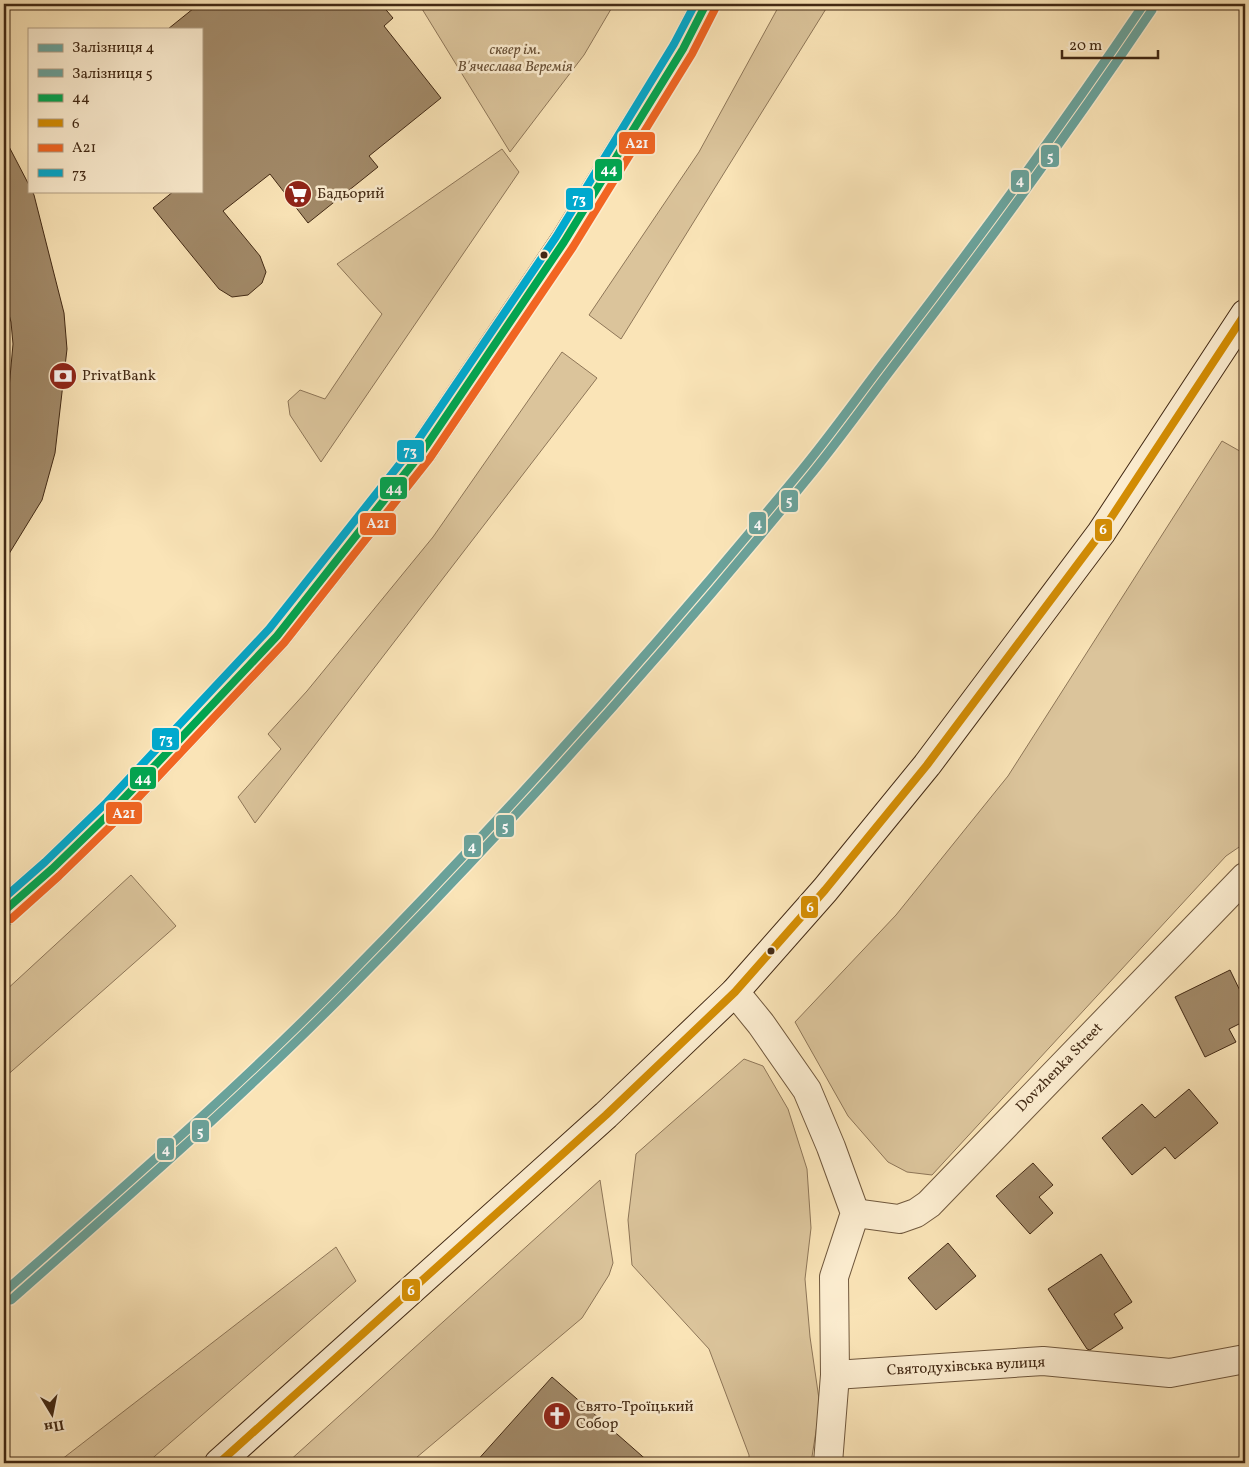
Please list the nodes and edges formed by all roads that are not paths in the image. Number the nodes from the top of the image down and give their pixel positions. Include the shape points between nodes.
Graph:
1 (706, 4) edge
2 (1245, 314) edge
3 (1245, 877) edge
4 (4, 911) edge
5 (735, 992) junction
6 (855, 1213) junction
7 (1245, 1359) edge
8 (835, 1375) junction
9 (218, 1463) edge
10 (828, 1463) edge

1 - 4 street via 683,49 564,242 422,452 277,636 114,809
2 - 5 street via 1101,533 932,758 825,890
3 - 6 street, Dovzhenka Street via 929,1204 899,1219
5 - 6 street via 807,1090
5 - 9 street via 606,1115
6 - 8 street via 834,1276
7 - 8 street, Святодухівська вулиця via 1170,1373 1043,1361
8 - 10 street

